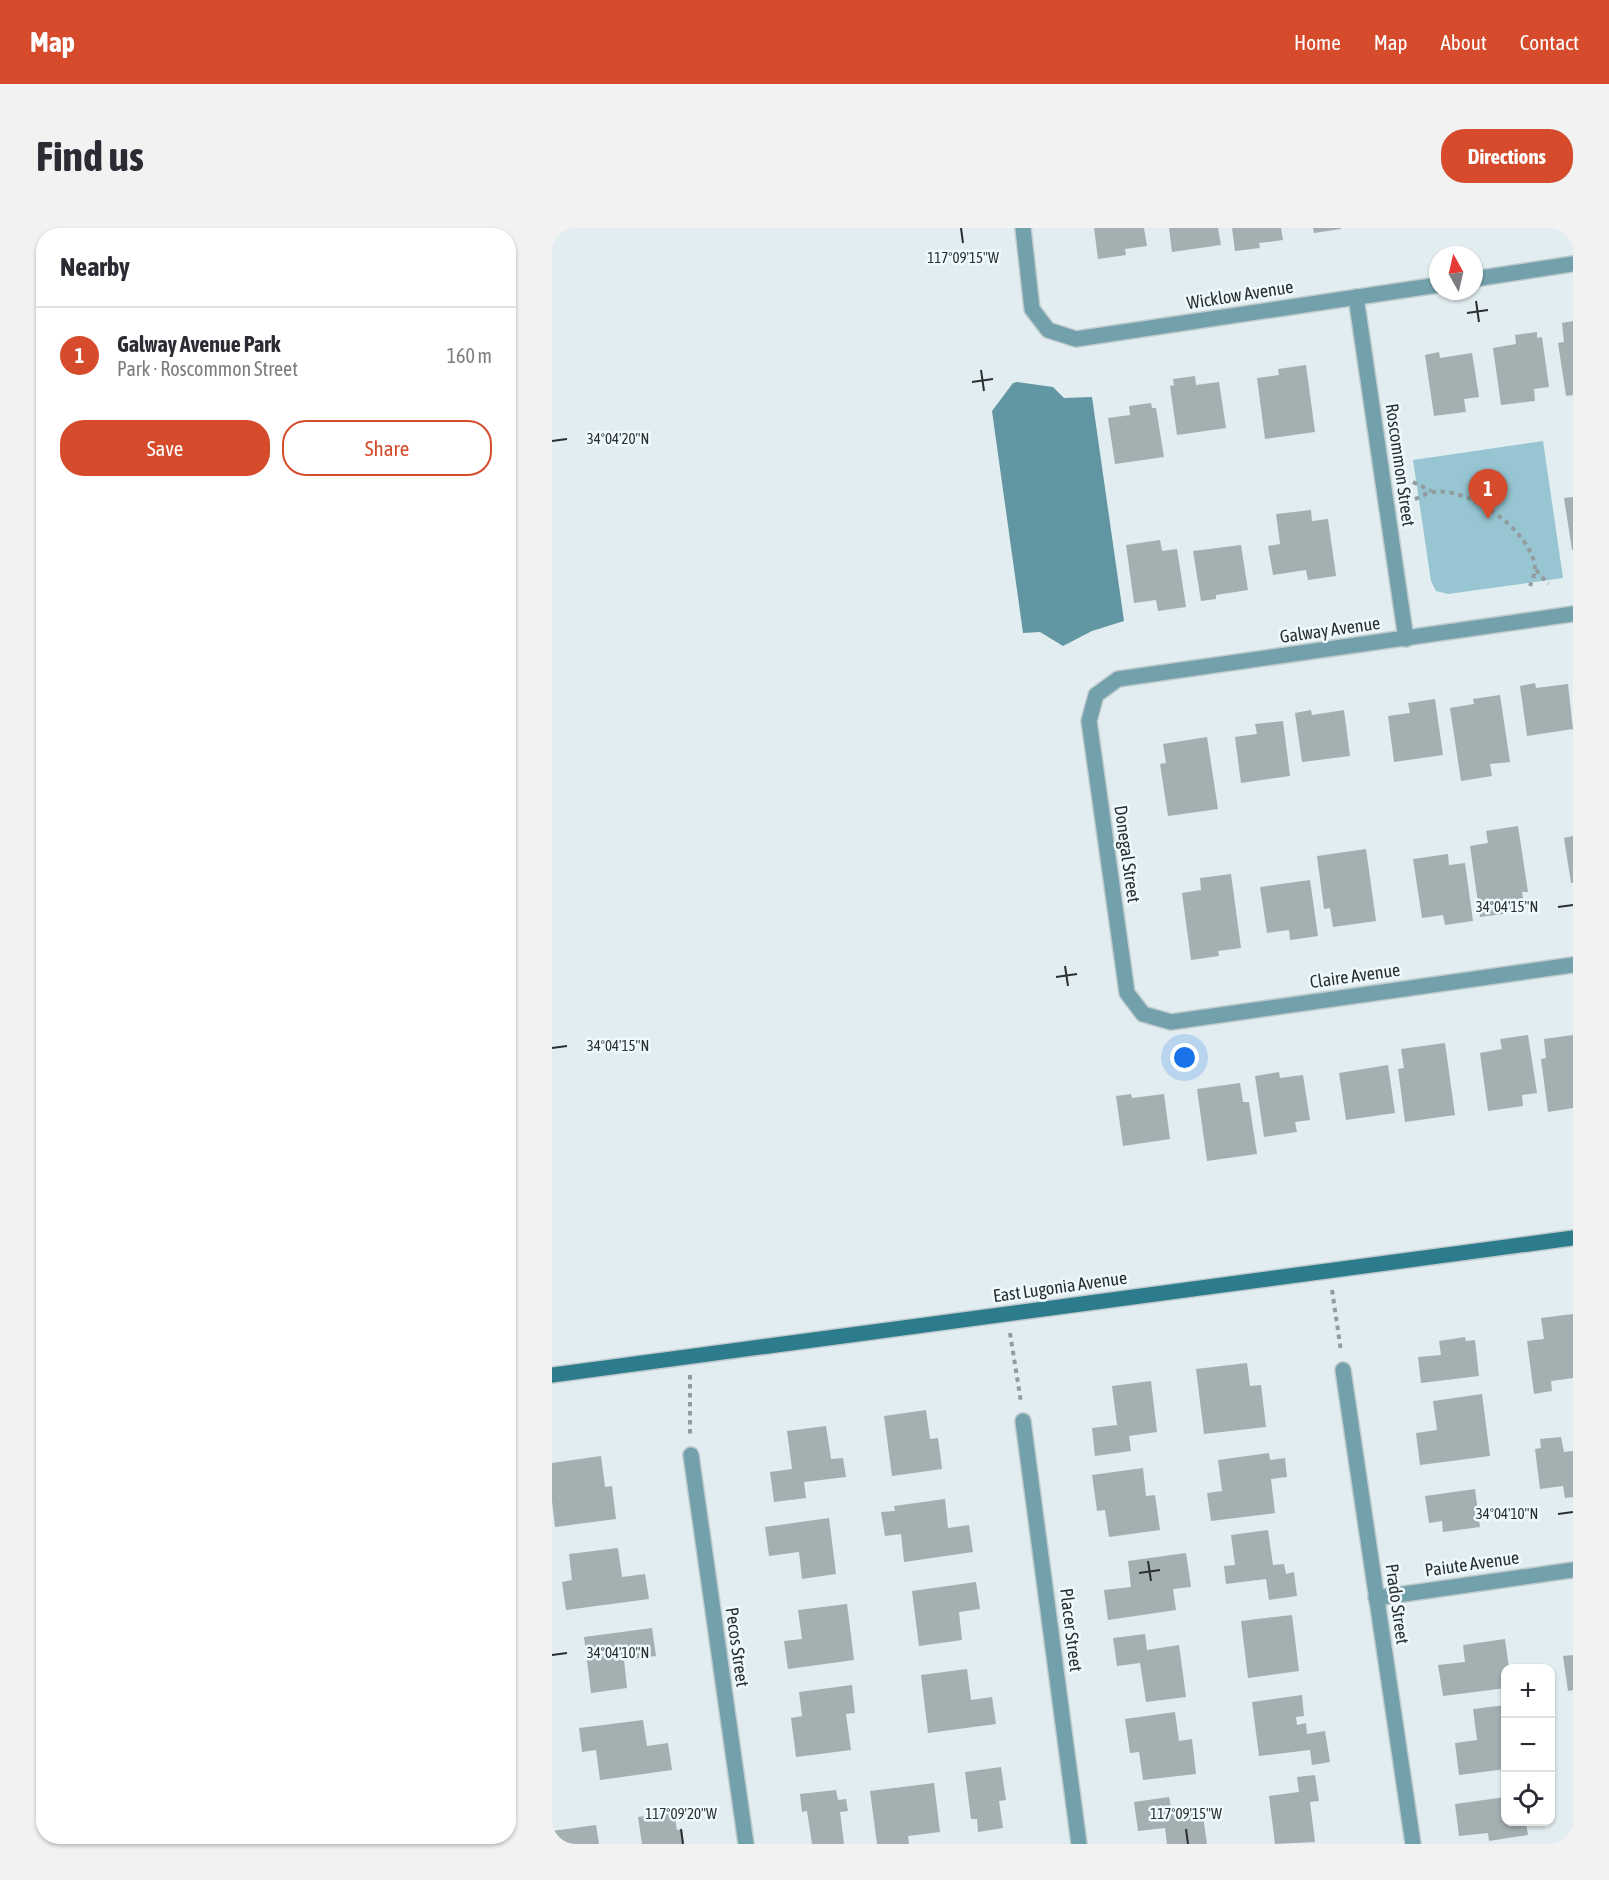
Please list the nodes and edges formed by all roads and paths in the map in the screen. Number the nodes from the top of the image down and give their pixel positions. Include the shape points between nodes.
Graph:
1 (1023, 228) edge
2 (1573, 264) edge
3 (1483, 278) edge
4 (1429, 286) edge
5 (1356, 297) junction
6 (1413, 482) dead end
7 (1432, 492) junction
8 (1415, 499) dead end
9 (1535, 569) junction
10 (1548, 584) dead end
11 (1530, 586) dead end
12 (1573, 614) edge
13 (1406, 639) junction
14 (1096, 695) joint
15 (1573, 965) edge
16 (1143, 1014) joint
17 (1573, 1238) edge
18 (1329, 1271) junction
19 (1008, 1314) junction
20 (690, 1357) junction
21 (1343, 1370) joint
22 (552, 1375) edge
23 (1023, 1421) joint
24 (690, 1455) joint
25 (1573, 1570) edge
26 (1376, 1598) junction
27 (746, 1844) edge
28 (1079, 1844) edge
29 (1413, 1844) edge

1 - 5 street, Wicklow Avenue via 1032,309 1048,330 1077,339
2 - 3 street
4 - 5 street, Wicklow Avenue
5 - 13 street, Roscommon Street
6 - 7 path
7 - 8 path
7 - 9 path via 1473,500 1498,515 1520,537
9 - 10 path
9 - 11 path
12 - 13 street, Galway Avenue
13 - 14 street, Galway Avenue via 1119,679
14 - 16 street, Donegal Street via 1089,721 1127,993
15 - 16 street, Claire Avenue via 1171,1022
17 - 18 main road, East Lugonia Avenue
18 - 19 main road, East Lugonia Avenue
18 - 21 path
19 - 20 main road, East Lugonia Avenue
19 - 23 path
20 - 22 main road, East Lugonia Avenue
20 - 24 path
21 - 26 street, Prado Street
23 - 28 street, Placer Street
24 - 27 street, Pecos Street
25 - 26 street, Paiute Avenue
26 - 29 street, Prado Street

